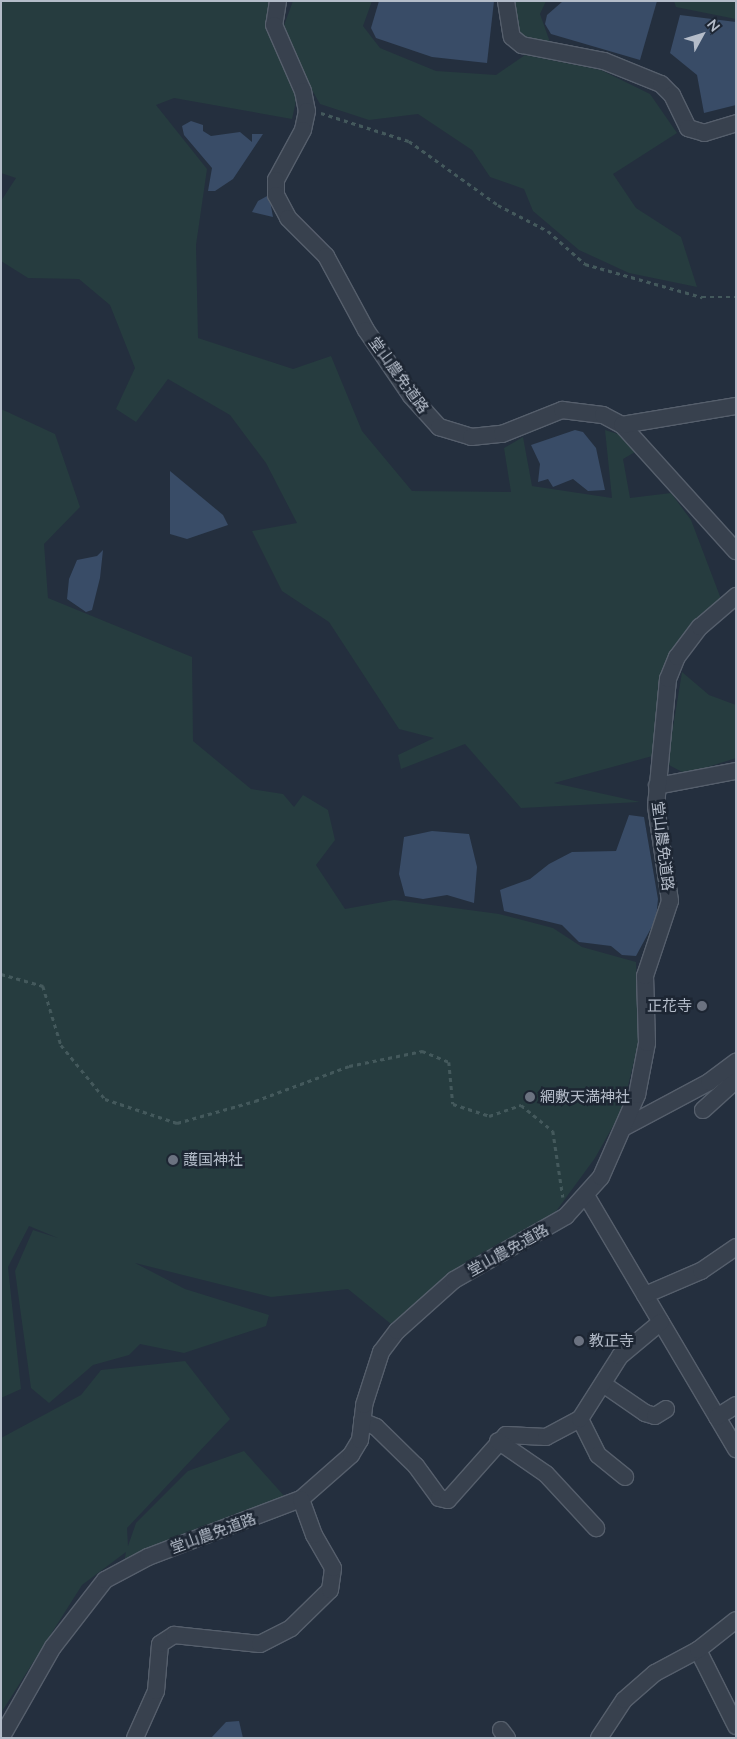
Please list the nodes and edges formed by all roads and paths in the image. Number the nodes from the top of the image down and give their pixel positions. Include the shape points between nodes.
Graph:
1 (278, 1) edge
2 (506, 1) edge
3 (307, 111) junction
4 (736, 123) edge
5 (736, 297) edge
6 (736, 406) edge
7 (622, 425) junction
8 (736, 552) edge
9 (736, 596) edge
10 (736, 771) edge
11 (657, 786) junction
12 (1, 974) edge
13 (736, 1062) edge
14 (736, 1080) edge
15 (703, 1110) dead end
16 (623, 1128) junction
17 (587, 1197) junction
18 (566, 1216) junction
19 (736, 1248) edge
20 (645, 1295) junction
21 (661, 1322) junction
22 (603, 1384) junction
23 (736, 1405) edge
24 (666, 1409) dead end
25 (716, 1417) junction
26 (580, 1419) junction
27 (362, 1421) junction
28 (498, 1441) junction
29 (736, 1449) edge
30 (625, 1477) dead end
31 (301, 1500) junction
32 (596, 1528) dead end
33 (736, 1620) edge
34 (698, 1650) junction
35 (736, 1726) edge
36 (1, 1738) edge
37 (135, 1738) edge
38 (599, 1738) edge

1 - 3 street, 堂山農免道路 via 274,25 303,91
2 - 4 street via 512,37 522,45 604,62 662,84 672,95 688,128 704,133
3 - 5 path via 342,118 409,141 498,205 548,231 585,264 702,297
3 - 7 street, 堂山農免道路 via 303,130 276,180 276,195 288,218 326,256 366,330 439,427 471,437 502,434 562,410 589,411
6 - 7 street
7 - 8 street, 堂山農免道路
9 - 11 street, 堂山農免道路 via 700,627 677,657 668,678
10 - 11 street
11 - 16 street, 堂山農免道路 via 656,806 670,901 648,958 646,1050 637,1095
12 - 18 path via 43,986 61,1045 105,1099 176,1123 255,1101 349,1066 422,1051 450,1062 453,1104 489,1116 521,1105 553,1131
13 - 16 street via 709,1082
14 - 15 street
16 - 17 street, 堂山農免道路
17 - 18 street, 堂山農免道路
17 - 20 street
18 - 27 street, 堂山農免道路 via 454,1280 397,1331 380,1352
19 - 20 street via 701,1271
20 - 21 street
21 - 22 street via 620,1356
21 - 25 street
22 - 24 street via 645,1413 655,1416
22 - 26 street
23 - 25 street
25 - 29 street
26 - 28 street via 546,1437 506,1435
26 - 30 street via 598,1455
27 - 28 street via 376,1427 416,1466 439,1498 448,1500 477,1472
27 - 31 street, 堂山農免道路 via 352,1455
28 - 32 street via 546,1474
31 - 36 street, 堂山農免道路 via 148,1557 105,1580 62,1633
31 - 37 street via 314,1535 333,1568 330,1590 291,1628 260,1644 174,1635 160,1644 156,1691
33 - 34 street
34 - 35 street
34 - 38 street via 655,1673 624,1700

